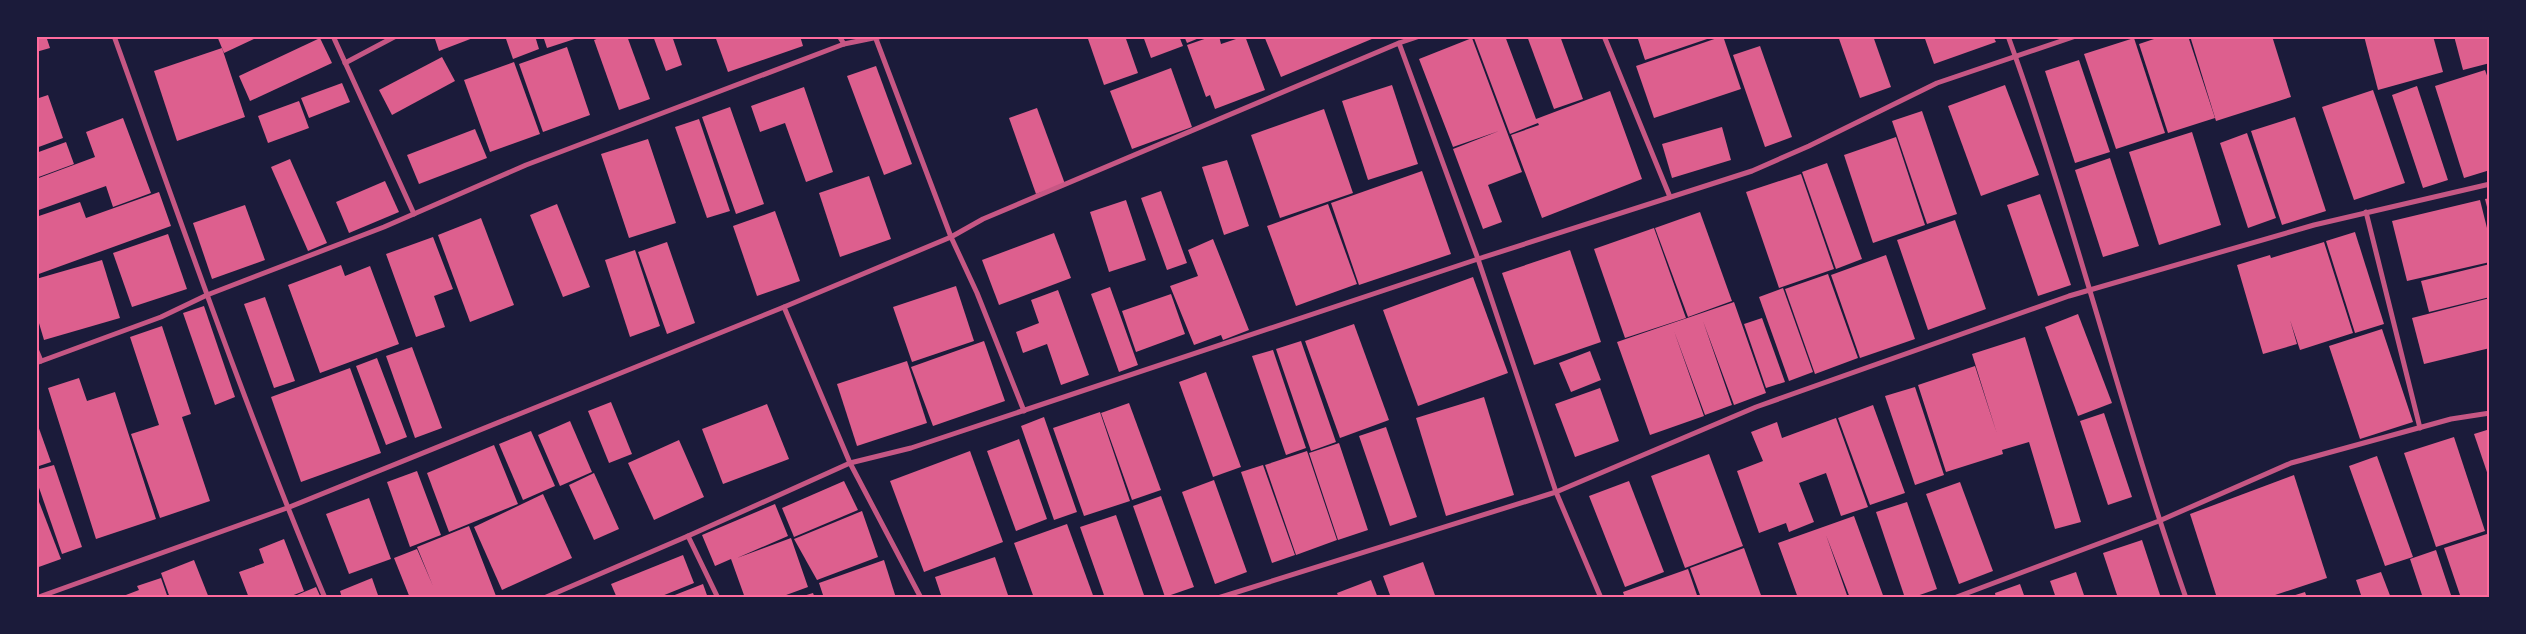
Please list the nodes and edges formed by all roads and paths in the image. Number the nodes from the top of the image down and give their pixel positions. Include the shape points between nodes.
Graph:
1 (114, 36) edge
2 (333, 36) edge
3 (396, 36) edge
4 (840, 36) edge
5 (883, 36) edge
6 (1420, 36) edge
7 (1604, 36) edge
8 (2008, 36) edge
9 (2076, 36) edge
10 (876, 39) junction
11 (1399, 43) junction
12 (844, 44) junction
13 (2016, 56) junction
14 (345, 63) junction
15 (2490, 184) edge
16 (1670, 197) junction
17 (2366, 212) junction
18 (414, 214) junction
19 (951, 237) junction
20 (1478, 259) junction
21 (2090, 290) junction
22 (207, 295) junction
23 (784, 307) junction
24 (36, 349) edge
25 (38, 362) edge
26 (1024, 411) junction
27 (2490, 413) edge
28 (2420, 428) junction
29 (850, 463) junction
30 (1556, 492) junction
31 (287, 508) junction
32 (2159, 521) junction
33 (688, 536) junction
34 (36, 598) edge
35 (325, 598) edge
36 (544, 598) edge
37 (718, 598) edge
38 (921, 598) edge
39 (1218, 598) edge
40 (1601, 598) edge
41 (1954, 598) edge
42 (2186, 598) edge

1 - 22 street
2 - 14 street
3 - 14 street
4 - 12 street
5 - 10 street
6 - 11 street
7 - 16 street
8 - 13 street
9 - 13 street
10 - 12 street
10 - 19 street
11 - 19 street via 983,219
11 - 20 street
12 - 18 street via 526,165
13 - 16 street via 1936,83 1752,171
13 - 21 street
14 - 18 street
15 - 17 street
16 - 20 street
17 - 21 street
17 - 28 street
18 - 22 street
19 - 23 street
19 - 26 street
20 - 26 street
20 - 30 street
21 - 30 street via 1756,407
21 - 32 street
22 - 25 street via 161,317
22 - 31 street
23 - 29 street
23 - 31 street
24 - 25 street
26 - 29 street via 911,448
27 - 28 street
28 - 32 street via 2291,463
29 - 33 street
29 - 38 street
30 - 39 street
30 - 40 street
31 - 34 street
31 - 35 street
32 - 41 street
32 - 42 street
33 - 36 street
33 - 37 street

